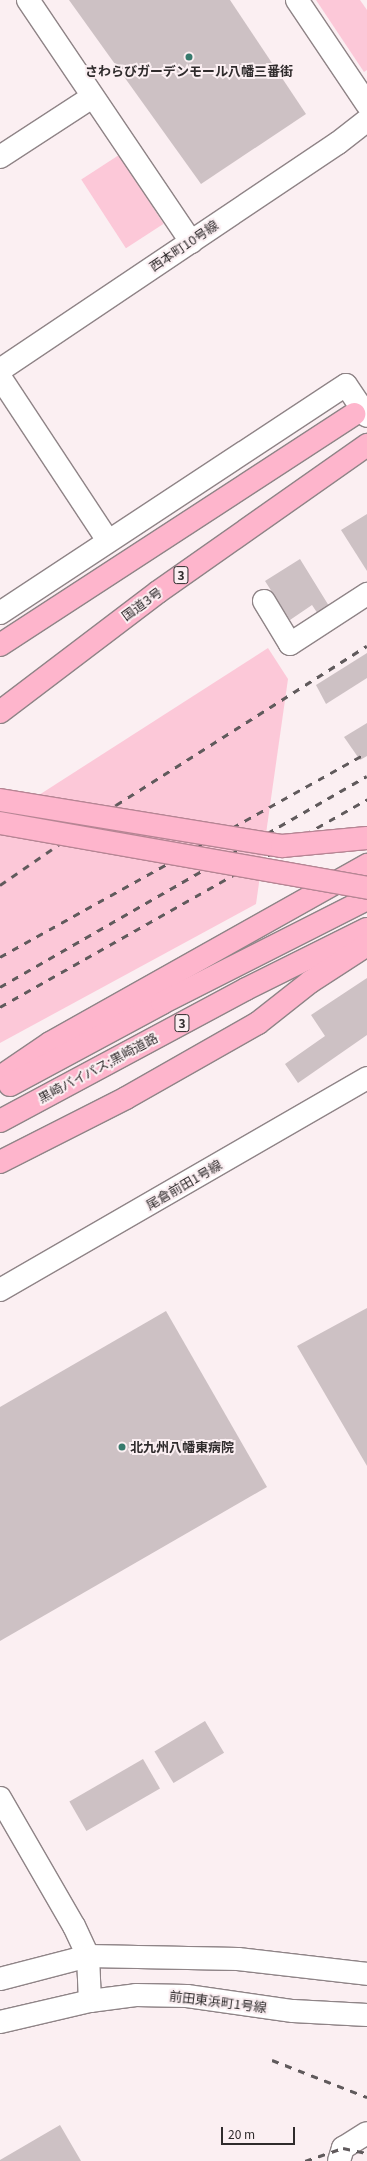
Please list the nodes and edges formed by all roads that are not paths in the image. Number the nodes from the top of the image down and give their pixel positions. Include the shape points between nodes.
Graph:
1 (28, 0) edge
2 (297, 0) edge
3 (92, 98) junction
4 (367, 104) edge
5 (367, 120) edge
6 (0, 157) edge
7 (191, 242) junction
8 (0, 370) edge
9 (0, 377) edge
10 (360, 415) edge
11 (367, 445) edge
12 (108, 541) junction
13 (367, 594) edge
14 (264, 601) dead end
15 (0, 613) edge
16 (0, 645) edge
17 (0, 712) edge
18 (0, 800) edge
19 (0, 823) edge
20 (367, 838) edge
21 (367, 865) edge
22 (367, 888) edge
23 (367, 899) edge
24 (367, 929) edge
25 (367, 944) edge
26 (0, 1077) edge
27 (367, 1078) edge
28 (0, 1090) edge
29 (0, 1121) edge
30 (0, 1162) edge
31 (0, 1290) edge
32 (0, 1798) edge
33 (88, 1956) junction
34 (367, 1974) edge
35 (0, 1979) edge
36 (90, 2001) junction
37 (367, 2015) edge
38 (0, 2022) edge
39 (367, 2133) edge
40 (339, 2161) edge

1 - 3 street
2 - 4 street
3 - 6 street
3 - 7 street
5 - 7 street, 西本町10号線
7 - 8 street, 西本町10号線
9 - 12 street
10 - 12 street via 346,385
10 - 16 highway
11 - 17 highway, 国道3号 / 3 via 158,592
12 - 15 street
13 - 14 street via 290,644
18 - 20 highway, bridge via 282,846
19 - 22 highway, bridge
21 - 26 highway via 50,1042
23 - 28 highway, 黒崎バイパス;黒崎道路 / 3 via 162,1003
24 - 29 highway, 黒崎バイパス;黒崎道路 / 3 via 246,989
25 - 30 highway via 310,982 258,1022 126,1098
27 - 31 street, 尾倉前田1号線
32 - 33 street via 74,1926
33 - 34 street via 238,1959
33 - 35 street
33 - 36 street
36 - 37 street, 前田東浜町1号線 via 136,1995 187,1996 293,2011
36 - 38 street, 前田東浜町1号線
39 - 40 street via 343,2148

